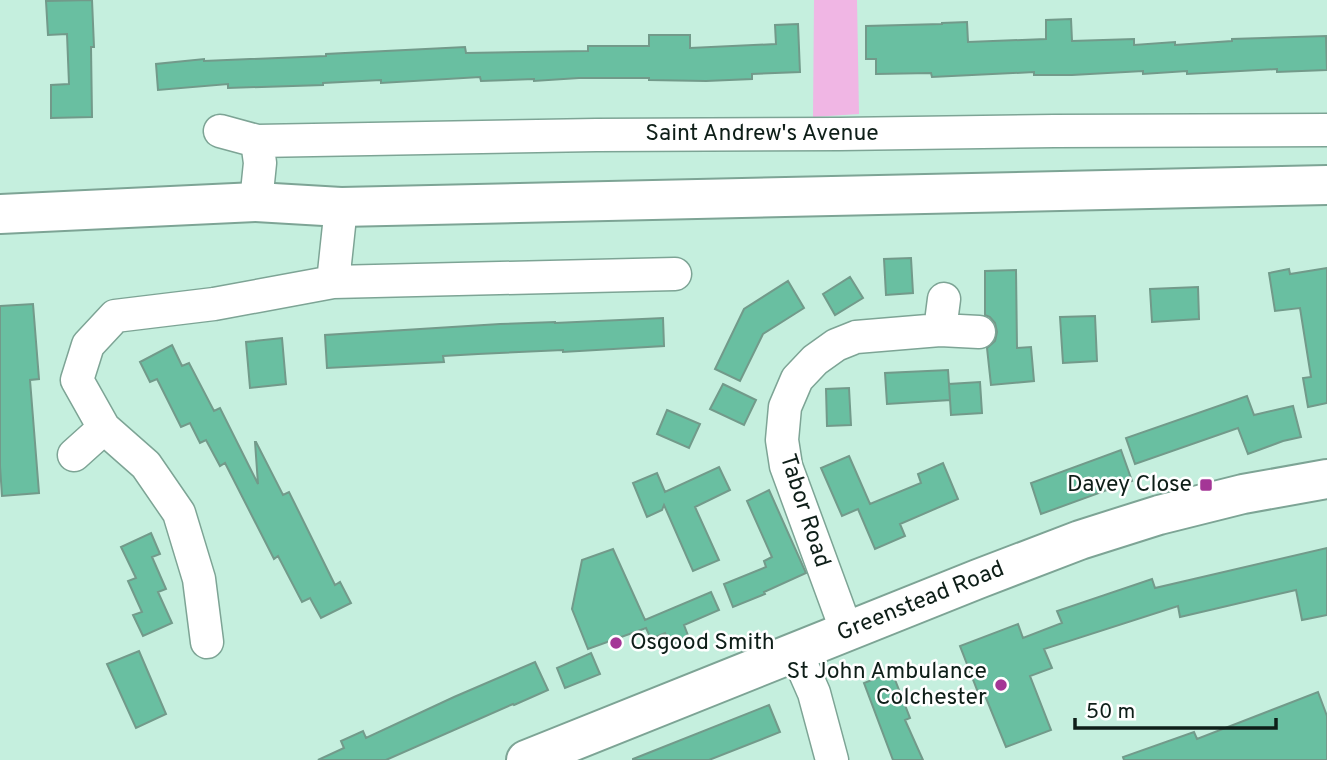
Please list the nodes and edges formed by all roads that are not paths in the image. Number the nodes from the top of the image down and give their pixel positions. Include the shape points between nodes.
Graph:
1 (1327, 130) edge
2 (220, 131) dead end
3 (257, 142) junction
4 (1327, 185) edge
5 (256, 202) junction
6 (341, 206) junction
7 (0, 214) edge
8 (675, 274) dead end
9 (333, 282) junction
10 (944, 299) dead end
11 (940, 330) junction
12 (979, 332) dead end
13 (104, 428) junction
14 (74, 455) dead end
15 (1327, 479) edge
16 (847, 632) junction
17 (207, 642) dead end
18 (796, 652) junction
19 (526, 760) edge
20 (832, 760) edge

1 - 3 street, Saint Andrew's Avenue
2 - 3 street, Saint Andrew's Avenue
3 - 5 street
4 - 6 main road
5 - 6 main road
5 - 7 main road
6 - 9 street
8 - 9 street
9 - 13 street via 215,304 115,316 88,345 77,380
10 - 11 street
11 - 12 street, Tabor Road
11 - 16 street, Tabor Road via 856,337 836,345 797,379 785,407 782,440 786,466
13 - 14 street
13 - 17 street via 146,465 180,513 199,579
15 - 16 main road, Greenstead Road via 1243,494 1080,540
16 - 18 main road, Greenstead Road
18 - 19 main road, Greenstead Road
18 - 20 street via 814,694

